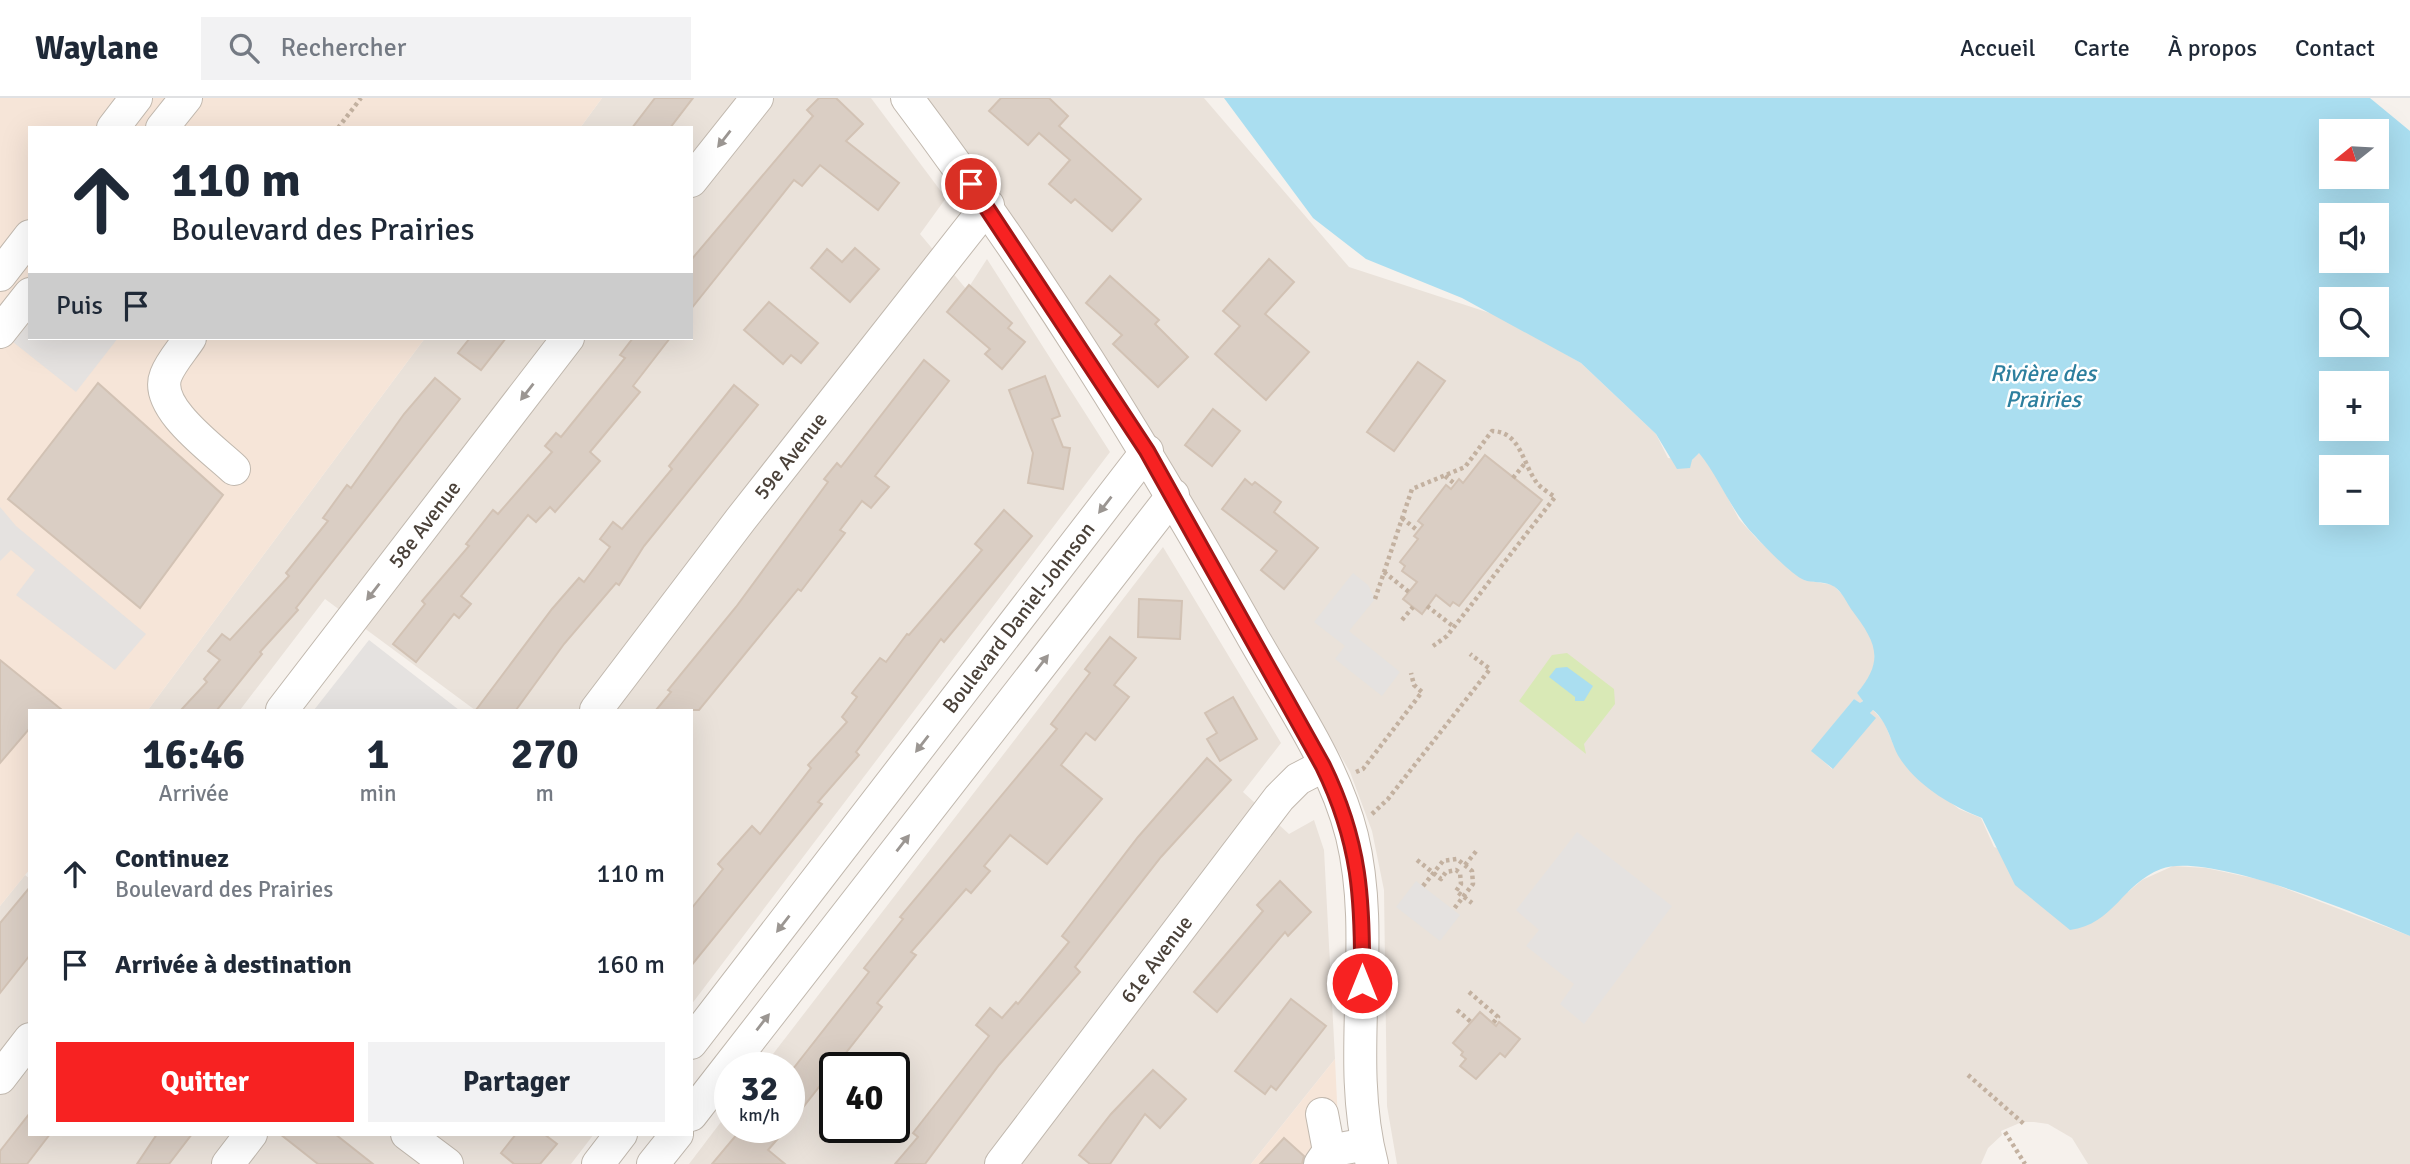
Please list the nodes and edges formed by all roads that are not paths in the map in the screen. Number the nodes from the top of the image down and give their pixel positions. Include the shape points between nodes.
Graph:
1 (136, 98) edge
2 (187, 98) edge
3 (757, 98) edge
4 (906, 98) edge
5 (115, 126) edge
6 (164, 126) edge
7 (194, 126) edge
8 (693, 178) edge
9 (988, 205) junction
10 (28, 239) edge
11 (0, 275) edge
12 (28, 297) edge
13 (0, 332) edge
14 (189, 340) edge
15 (566, 340) edge
16 (1147, 451) junction
17 (234, 469) dead end
18 (1173, 495) junction
19 (283, 709) edge
20 (597, 709) edge
21 (1336, 771) junction
22 (892, 783) junction
23 (925, 813) junction
24 (697, 1035) edge
25 (28, 1042) edge
26 (732, 1052) edge
27 (740, 1052) edge
28 (0, 1078) edge
29 (714, 1086) edge
30 (693, 1112) edge
31 (1322, 1114) dead end
32 (249, 1136) edge
33 (410, 1136) edge
34 (619, 1136) edge
35 (675, 1136) edge
36 (1370, 1154) edge
37 (1325, 1158) edge
38 (228, 1164) edge
39 (447, 1164) edge
40 (598, 1164) edge
41 (653, 1164) edge
42 (1000, 1164) edge

1 - 5 street
2 - 6 street
2 - 7 street
3 -> 8 street
4 - 9 street
9 - 16 street
9 - 20 street, 59e Avenue
10 - 11 street
12 - 13 street
14 - 17 street via 165,376 164,392 170,408
15 -> 19 street, 58e Avenue
16 - 18 street
16 -> 22 street, Boulevard Daniel-Johnson
18 - 21 street via 1258,647
23 -> 18 street
21 - 36 street via 1360,888 1361,1071
21 - 42 street, 61e Avenue via 1298,779 1279,799
22 - 23 street
22 -> 24 street, Boulevard Daniel-Johnson
27 -> 23 street
24 - 26 street, Boulevard Daniel-Johnson
25 - 28 street
29 - 30 street
31 - 37 street
32 - 38 street
33 - 39 street
34 - 40 street
35 - 41 street
36 - 37 street

